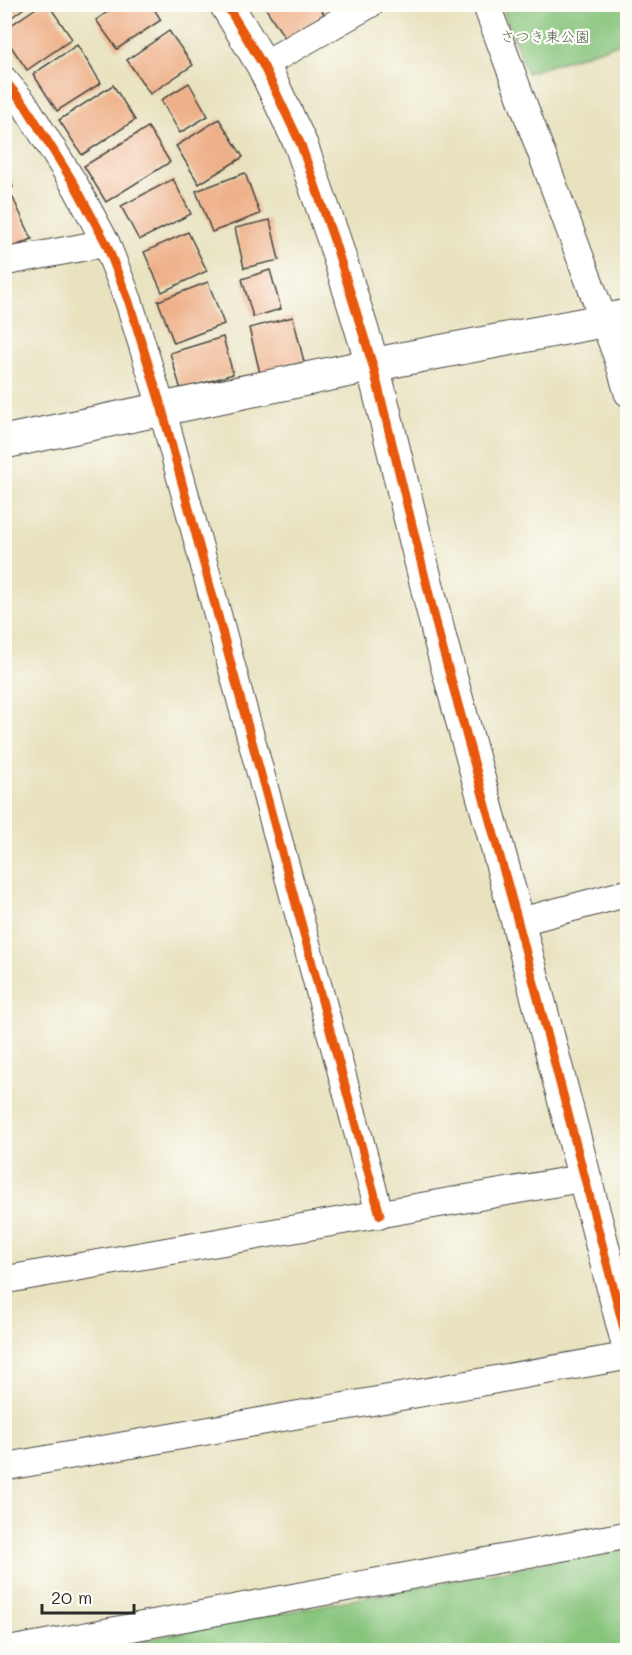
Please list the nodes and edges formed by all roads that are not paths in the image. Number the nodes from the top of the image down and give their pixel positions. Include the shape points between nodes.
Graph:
1 (226, 4) edge
2 (370, 4) edge
3 (486, 4) edge
4 (263, 65) junction
5 (4, 80) edge
6 (106, 243) junction
7 (4, 262) edge
8 (616, 319) edge
9 (373, 366) junction
10 (627, 393) edge
11 (162, 410) junction
12 (4, 442) edge
13 (627, 893) edge
14 (518, 922) junction
15 (584, 1178) junction
16 (380, 1215) junction
17 (4, 1280) edge
18 (627, 1344) edge
19 (627, 1356) edge
20 (4, 1467) edge
21 (627, 1535) edge
22 (11, 1650) edge

1 - 4 street
2 - 4 street
3 - 8 street
4 - 9 street via 301,145
5 - 6 street via 31,114
6 - 7 street
6 - 11 street via 129,302
8 - 9 street
8 - 10 street via 618,359
9 - 11 street
9 - 14 street via 441,643
11 - 12 street
11 - 16 street
13 - 14 street
14 - 15 street
15 - 16 street
15 - 18 street
16 - 17 street
19 - 20 street
21 - 22 street

